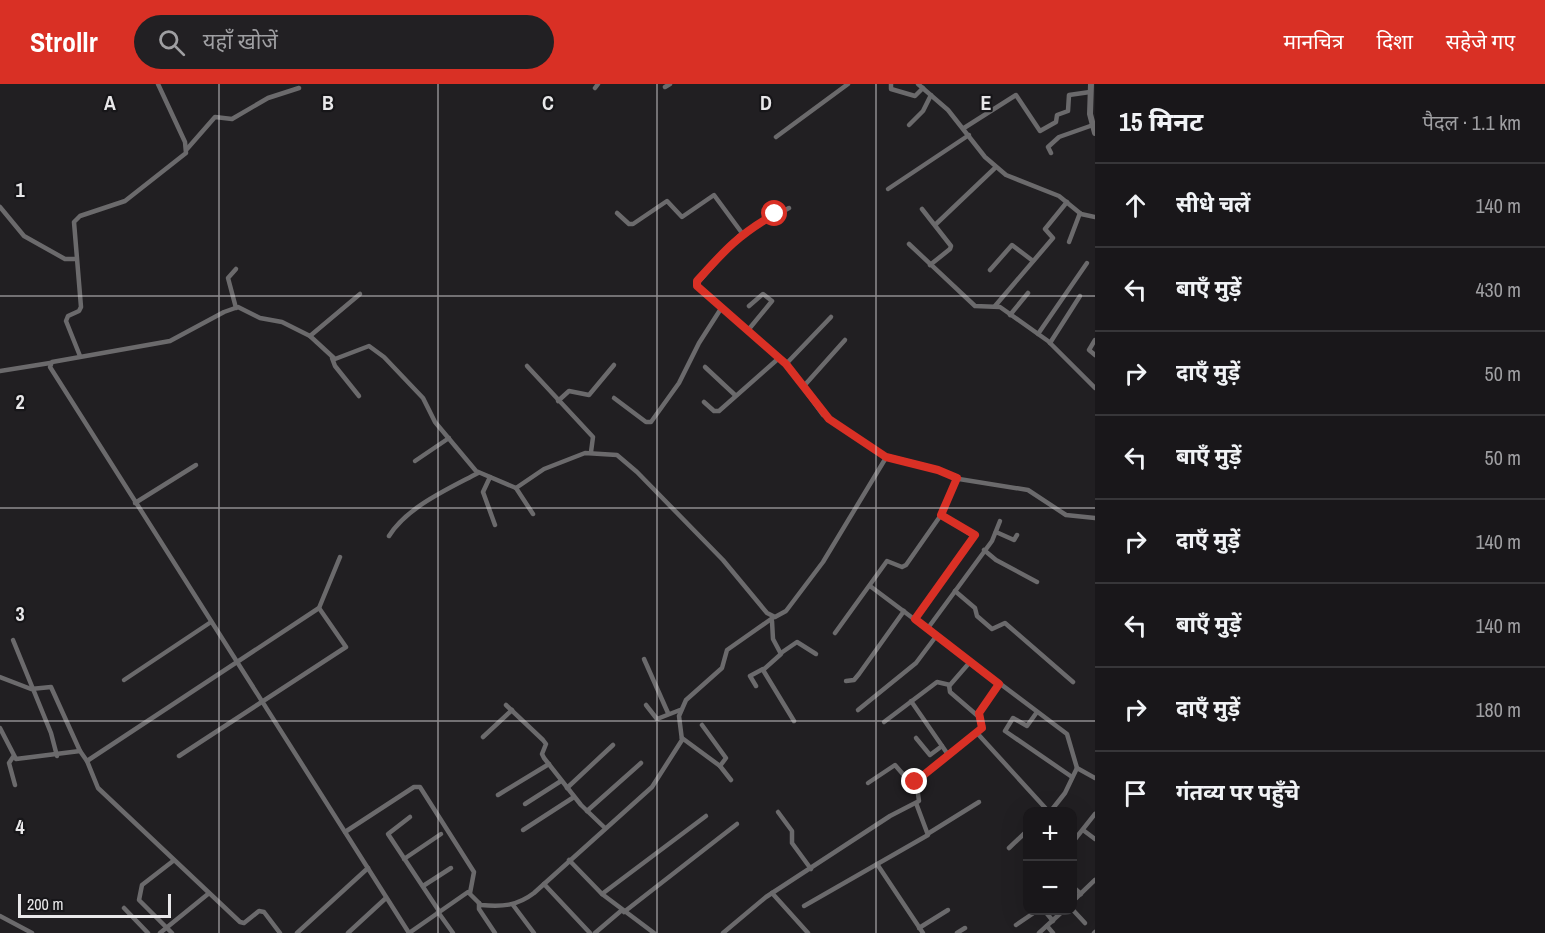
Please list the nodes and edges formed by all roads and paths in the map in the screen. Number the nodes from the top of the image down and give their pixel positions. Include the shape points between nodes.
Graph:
1 (158, 84) edge
2 (849, 84) edge
3 (891, 84) edge
4 (1091, 84) edge
5 (920, 86) edge
6 (299, 88) dead end
7 (1088, 92) junction
8 (930, 95) junction
9 (909, 125) dead end
10 (1090, 126) junction
11 (964, 128) junction
12 (1095, 133) edge
13 (969, 135) junction
14 (776, 136) dead end
15 (187, 149) junction
16 (1051, 153) dead end
17 (995, 169) junction
18 (888, 189) dead end
19 (1066, 204) junction
20 (0, 207) edge
21 (789, 208) dead end
22 (922, 209) dead end
23 (617, 213) dead end
24 (1080, 215) junction
25 (1095, 217) edge
26 (935, 225) junction
27 (742, 233) junction
28 (1069, 242) dead end
29 (909, 244) dead end
30 (76, 259) junction
31 (1033, 261) junction
32 (1087, 263) dead end
33 (930, 265) junction
34 (236, 269) dead end
35 (990, 270) dead end
36 (1028, 293) dead end
37 (360, 294) dead end
38 (1080, 296) dead end
39 (749, 306) dead end
40 (995, 306) junction
41 (722, 307) junction
42 (236, 308) junction
43 (1010, 315) junction
44 (831, 317) dead end
45 (749, 329) junction
46 (1038, 334) junction
47 (310, 336) junction
48 (845, 340) dead end
49 (1095, 340) edge
50 (1050, 343) junction
51 (1095, 355) edge
52 (80, 356) junction
53 (332, 358) junction
54 (779, 358) junction
55 (50, 363) junction
56 (786, 364) junction
57 (614, 365) dead end
58 (527, 366) dead end
59 (705, 367) dead end
60 (0, 371) edge
61 (802, 387) junction
62 (1095, 387) edge
63 (735, 395) junction
64 (359, 396) dead end
65 (614, 398) dead end
66 (558, 400) junction
67 (704, 402) dead end
68 (449, 438) junction
69 (591, 452) junction
70 (886, 457) junction
71 (415, 461) dead end
72 (196, 465) dead end
73 (478, 473) junction
74 (490, 477) junction
75 (957, 478) junction
76 (516, 488) junction
77 (135, 503) junction
78 (533, 514) dead end
79 (941, 515) junction
80 (1095, 518) edge
81 (1000, 521) dead end
82 (495, 525) dead end
83 (996, 532) junction
84 (1017, 535) dead end
85 (389, 536) dead end
86 (984, 550) junction
87 (340, 557) dead end
88 (1037, 582) dead end
89 (870, 586) junction
90 (955, 591) junction
91 (319, 608) junction
92 (904, 611) junction
93 (773, 619) junction
94 (915, 619) junction
95 (211, 622) junction
96 (928, 628) junction
97 (835, 633) dead end
98 (937, 635) junction
99 (13, 640) dead end
100 (781, 653) junction
101 (816, 654) dead end
102 (644, 659) dead end
103 (236, 661) junction
104 (970, 662) junction
105 (763, 669) junction
106 (0, 677) edge
107 (124, 680) dead end
108 (846, 681) dead end
109 (1073, 682) dead end
110 (999, 684) junction
111 (949, 685) junction
112 (756, 686) dead end
113 (31, 689) junction
114 (261, 701) junction
115 (911, 701) junction
116 (506, 705) dead end
117 (646, 705) dead end
118 (512, 710) junction
119 (680, 710) junction
120 (858, 710) dead end
121 (1036, 712) junction
122 (668, 713) junction
123 (979, 717) junction
124 (794, 721) dead end
125 (884, 722) dead end
126 (702, 725) dead end
127 (0, 728) edge
128 (977, 733) junction
129 (483, 737) dead end
130 (682, 738) junction
131 (916, 738) dead end
132 (613, 745) dead end
133 (942, 746) junction
134 (81, 752) junction
135 (57, 756) junction
136 (179, 756) dead end
137 (949, 756) junction
138 (13, 757) junction
139 (87, 761) junction
140 (641, 763) dead end
141 (549, 764) junction
142 (720, 766) junction
143 (1077, 768) junction
144 (1072, 777) junction
145 (1095, 778) edge
146 (731, 780) dead end
147 (561, 781) junction
148 (915, 782) junction
149 (868, 783) dead end
150 (15, 785) dead end
151 (567, 788) junction
152 (498, 795) dead end
153 (574, 797) junction
154 (979, 802) dead end
155 (916, 803) junction
156 (525, 804) dead end
157 (1044, 807) edge
158 (1053, 807) edge
159 (587, 811) junction
160 (778, 812) dead end
161 (1095, 814) edge
162 (706, 816) dead end
163 (410, 817) dead end
164 (737, 824) dead end
165 (605, 828) junction
166 (523, 830) dead end
167 (1083, 830) junction
168 (345, 832) junction
169 (928, 833) junction
170 (441, 834) dead end
171 (1023, 835) edge
172 (1077, 837) edge
173 (1095, 839) edge
174 (1009, 849) dead end
175 (404, 859) junction
176 (570, 860) junction
177 (173, 861) junction
178 (877, 864) junction
179 (368, 868) junction
180 (451, 868) dead end
181 (810, 869) junction
182 (1095, 880) edge
183 (544, 884) junction
184 (423, 886) junction
185 (1077, 890) edge
186 (470, 893) junction
187 (772, 893) junction
188 (208, 894) junction
189 (602, 894) junction
190 (1081, 894) junction
191 (386, 898) junction
192 (1077, 898) edge
193 (479, 903) junction
194 (513, 905) junction
195 (804, 906) dead end
196 (124, 908) dead end
197 (948, 910) dead end
198 (623, 911) junction
199 (438, 912) junction
200 (1077, 914) edge
201 (1031, 915) edge
202 (1048, 915) edge
203 (1059, 915) edge
204 (0, 916) edge
205 (1053, 921) junction
206 (1085, 922) dead end
207 (1016, 925) dead end
208 (1047, 926) junction
209 (141, 927) junction
210 (166, 927) junction
211 (965, 928) dead end
212 (921, 931) edge
213 (32, 933) edge
214 (135, 933) edge
215 (148, 933) edge
216 (160, 933) edge
217 (172, 933) edge
218 (280, 933) edge
219 (297, 933) edge
220 (348, 933) edge
221 (409, 933) edge
222 (453, 933) edge
223 (495, 933) edge
224 (534, 933) edge
225 (590, 933) edge
226 (596, 933) edge
227 (654, 933) edge
228 (723, 933) edge
229 (808, 933) edge
230 (957, 933) edge
231 (1039, 933) edge
232 (1053, 933) edge

1 - 15 street
2 - 14 street
3 - 5 street via 891,90 915,96
4 - 7 street
5 - 8 street
6 - 15 street via 268,98 232,119 215,117
7 - 10 street
7 - 11 street via 1068,95 1068,111 1057,115 1056,122 1040,131 1016,95
8 - 9 street via 923,111
8 - 11 street
10 - 12 street
10 - 16 street via 1057,138 1049,146
11 - 13 street
13 - 17 street
13 - 18 street
15 - 30 street via 181,158 125,201 75,220
17 - 19 street via 1059,196
17 - 26 street
19 - 24 street
19 - 31 street via 1045,229 1053,238
20 - 30 street via 24,236 65,259
21 - 27 street
22 - 26 street
23 - 27 street via 633,224 667,201 682,217 714,195
24 - 25 street
24 - 28 street
26 - 33 street via 951,248
27 - 41 street via 696,283
29 - 33 street
30 - 52 street via 81,307 66,321
31 - 35 street via 1012,245
31 - 40 street
32 - 46 street
33 - 40 street via 978,308
34 - 42 street via 228,278
36 - 43 street
37 - 47 street
38 - 50 street
39 - 45 street via 763,294 772,301
40 - 43 street
41 - 45 street
41 - 65 street via 651,422
42 - 47 street via 282,322
42 - 52 street via 170,341
43 - 46 street
44 - 56 street
45 - 54 street
46 - 50 street
47 - 53 street
48 - 61 street
49 - 51 street via 1089,350
50 - 62 street
52 - 55 street
53 - 64 street
53 - 68 street via 345,357 366,346 375,350 423,398 435,422
54 - 56 street
54 - 63 street
55 - 60 street
55 - 77 street
56 - 61 street
57 - 66 street via 589,395 569,391
58 - 66 street
59 - 63 street
61 - 70 street via 823,415
63 - 67 street via 717,411
66 - 69 street via 593,437
68 - 71 street
68 - 73 street
69 - 76 street via 543,469
69 - 93 street via 617,455 631,465 723,560
70 - 75 street
70 - 93 street via 823,562 786,611
72 - 77 street
73 - 74 street
73 - 85 street via 411,511
74 - 76 street
74 - 82 street via 483,492
75 - 79 street
75 - 80 street via 1028,490 1069,516
76 - 78 street
77 - 95 street
79 - 89 street via 905,566 887,561
79 - 94 street via 975,537
81 - 83 street
83 - 84 street via 1014,540
83 - 86 street
86 - 88 street
86 - 90 street
87 - 91 street
89 - 92 street
89 - 97 street
90 - 96 street
90 - 109 street via 992,629 1005,623
91 - 103 street
91 - 114 street via 346,647
92 - 94 street
92 - 108 street via 859,674
93 - 100 street via 773,639
93 - 119 street via 727,650 722,668 690,695
94 - 96 street
95 - 103 street
95 - 107 street
96 - 98 street
98 - 104 street
98 - 120 street via 910,668
99 - 113 street
100 - 101 street via 797,642
100 - 105 street
102 - 122 street
103 - 114 street
103 - 139 street
104 - 110 street
104 - 111 street
105 - 112 street via 750,676
105 - 124 street
106 - 113 street
110 - 121 street
110 - 123 street
111 - 115 street via 938,682
111 - 123 street via 950,692
113 - 134 street via 51,688
113 - 135 street
114 - 136 street
114 - 168 street
115 - 125 street
115 - 133 street
116 - 118 street
117 - 122 street via 656,719
118 - 129 street
118 - 141 street via 545,742 543,754
119 - 122 street
119 - 130 street
121 - 143 street via 1069,736
121 - 144 street via 1028,725 1012,718 1005,731
123 - 128 street via 982,726
126 - 142 street via 726,759
127 - 138 street
128 - 137 street
128 - 157 street
130 - 142 street
130 - 165 street via 652,788
131 - 133 street via 930,754
132 - 151 street
133 - 137 street
134 - 135 street
134 - 139 street
135 - 138 street
137 - 148 street
138 - 150 street via 9,763
139 - 177 street via 98,788
140 - 159 street
141 - 147 street
141 - 152 street
142 - 146 street
143 - 144 street
143 - 145 street
144 - 158 street
147 - 151 street
147 - 156 street
148 - 149 street via 908,780 895,765
148 - 155 street via 920,799
151 - 153 street
153 - 159 street
153 - 166 street
154 - 169 street
155 - 169 street
155 - 181 street
159 - 165 street
160 - 181 street
161 - 167 street
162 - 189 street
163 - 175 street via 388,834
164 - 198 street
165 - 176 street
167 - 172 street
167 - 173 street
168 - 179 street
168 - 186 street via 414,787 420,787 474,872
169 - 178 street
170 - 175 street
171 - 174 street
175 - 184 street
176 - 183 street
176 - 189 street
177 - 188 street
177 - 210 street via 142,885 139,900
178 - 195 street
178 - 212 street
179 - 191 street
179 - 219 street
180 - 184 street
181 - 187 street
182 - 190 street
183 - 194 street
183 - 225 street
184 - 199 street
185 - 190 street
186 - 193 street
186 - 199 street
187 - 228 street
187 - 229 street
188 - 210 street
188 - 218 street via 242,923 259,911 264,912
189 - 198 street
190 - 192 street
191 - 220 street
191 - 221 street
193 - 194 street
193 - 223 street
194 - 224 street
196 - 209 street
197 - 212 street
198 - 226 street
198 - 227 street
199 - 221 street
199 - 222 street
200 - 206 street
201 - 207 street
202 - 205 street
203 - 205 street
204 - 213 street
205 - 208 street
208 - 231 street
208 - 232 street
209 - 214 street
209 - 215 street
210 - 216 street
210 - 217 street
211 - 230 street

